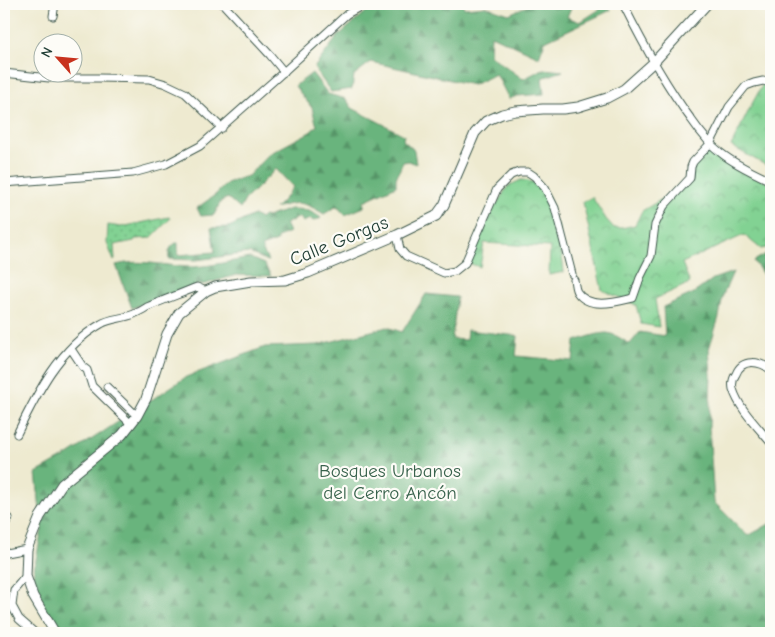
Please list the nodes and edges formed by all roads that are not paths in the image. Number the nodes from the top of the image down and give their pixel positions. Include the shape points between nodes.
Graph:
1 (55, 4) edge
2 (223, 4) edge
3 (364, 4) edge
4 (623, 4) edge
5 (707, 4) edge
6 (53, 16) dead end
7 (654, 62) junction
8 (284, 72) junction
9 (4, 73) edge
10 (771, 83) edge
11 (222, 128) junction
12 (710, 144) junction
13 (771, 181) edge
14 (4, 183) edge
15 (397, 235) junction
16 (206, 291) junction
17 (71, 349) junction
18 (771, 370) edge
19 (108, 387) dead end
20 (137, 416) junction
21 (131, 424) junction
22 (17, 434) dead end
23 (771, 443) edge
24 (10, 518) dead end
25 (4, 525) edge
26 (26, 549) junction
27 (4, 550) edge
28 (26, 576) junction
29 (35, 633) edge
30 (55, 633) edge

1 - 6 street
2 - 8 street
3 - 8 street via 347,14
4 - 7 street
5 - 7 street, Calle Gorgas
7 - 12 street via 681,107
7 - 15 street, Calle Gorgas via 624,90 599,100 563,109 515,111 486,120 475,134 436,216
8 - 11 street
9 - 11 street via 49,78 149,80 166,84 185,93
10 - 12 street via 746,86 729,107
11 - 14 street via 200,146 166,164 133,173
12 - 13 street
12 - 15 street via 693,162 690,178 664,206 655,226 651,256 633,298 594,302 585,300 577,291 555,208 545,188 528,172 511,175 497,189 465,263 455,271 444,273 406,256 400,249
15 - 16 street, Calle Gorgas via 285,280 251,281
16 - 17 street via 197,287 133,314 103,322
16 - 20 street, Calle Gorgas via 179,313 167,334 146,399
17 - 21 street via 87,370 92,386
17 - 22 street via 47,378
18 - 23 street via 756,362 747,363 738,368 732,386 748,417
19 - 20 street
20 - 21 street, Calle Gorgas
21 - 26 street, Calle Gorgas via 62,484 40,517
24 - 25 street
26 - 27 street via 6,553
26 - 28 street, Calle Gorgas
28 - 29 street via 14,590 12,606 19,619
28 - 30 street, Calle Gorgas via 33,596

